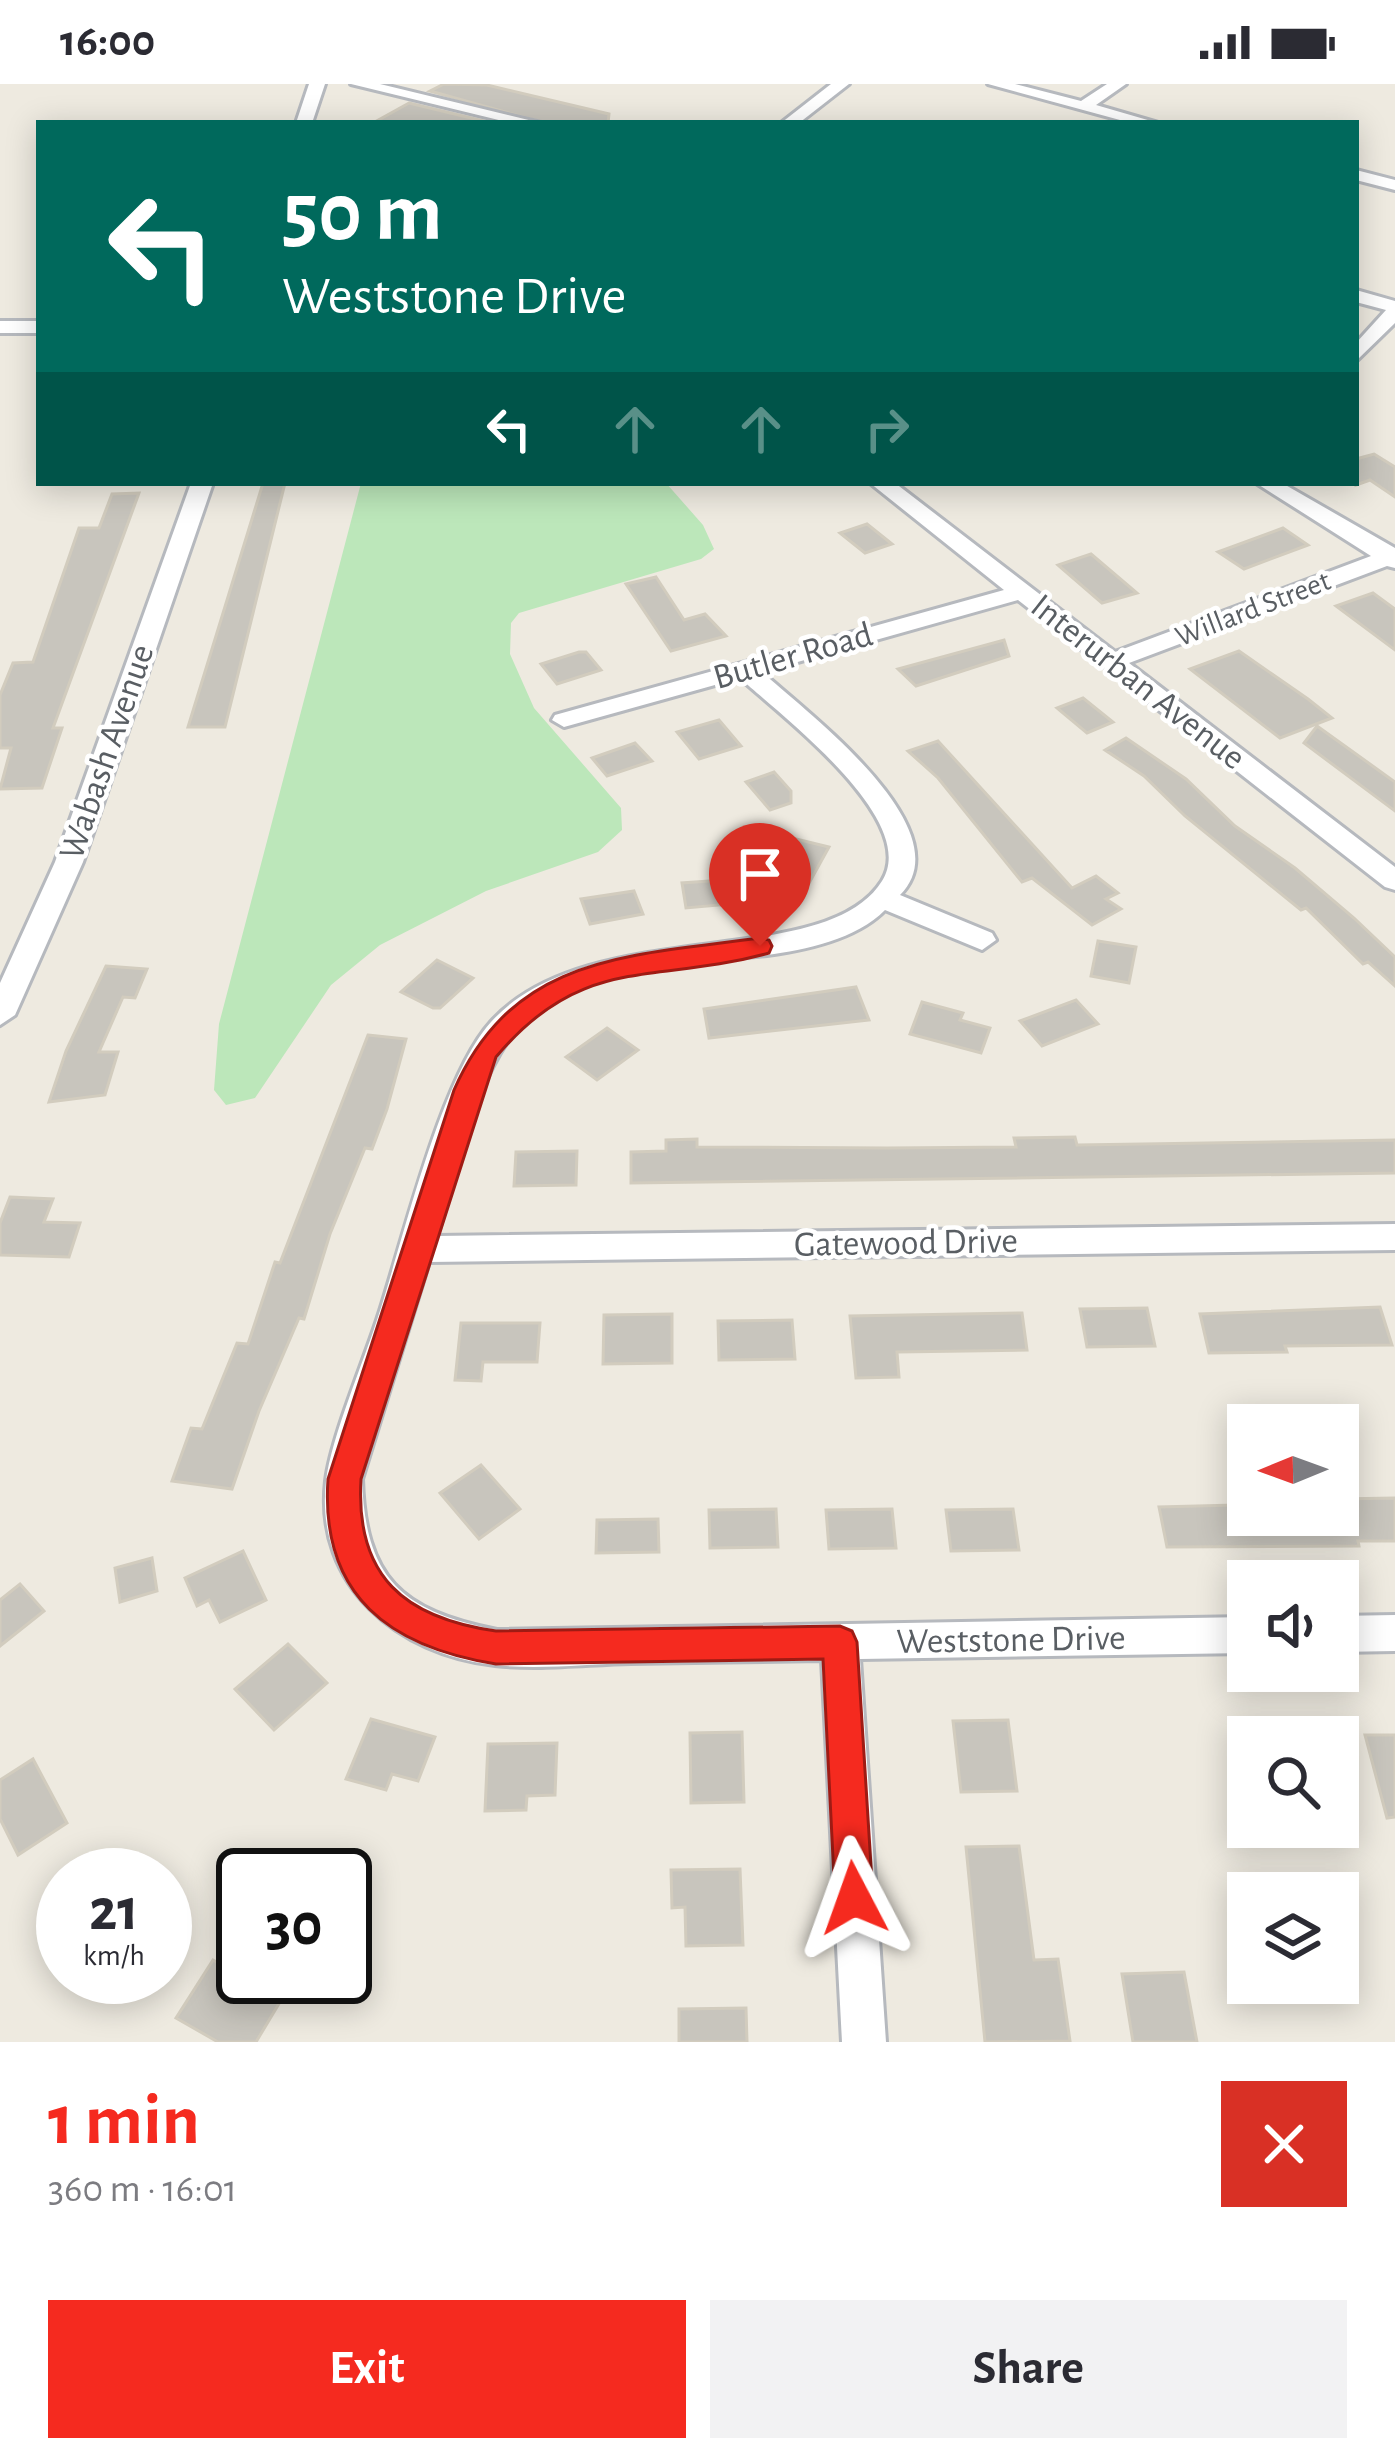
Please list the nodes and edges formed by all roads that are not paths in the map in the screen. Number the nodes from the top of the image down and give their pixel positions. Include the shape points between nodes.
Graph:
1 (317, 84) edge
2 (358, 84) edge
3 (841, 84) edge
4 (996, 84) edge
5 (1118, 84) edge
6 (1083, 106) junction
7 (305, 120) edge
8 (520, 120) edge
9 (793, 120) edge
10 (1138, 120) edge
11 (1395, 162) edge
12 (1364, 178) edge
13 (1395, 185) edge
14 (1359, 297) edge
15 (1395, 310) edge
16 (0, 327) edge
17 (36, 327) edge
18 (1359, 352) edge
19 (201, 486) edge
20 (885, 486) edge
21 (1272, 486) edge
22 (1393, 558) edge
23 (1022, 592) junction
24 (1111, 662) junction
25 (745, 670) junction
26 (564, 720) dead end
27 (1395, 881) edge
28 (884, 899) junction
29 (982, 940) dead end
30 (0, 1016) edge
31 (1395, 1237) edge
32 (418, 1249) junction
33 (1395, 1633) edge
34 (1359, 1634) edge
35 (1227, 1635) edge
36 (840, 1642) junction
37 (864, 2042) edge

1 - 7 street
2 - 8 street
3 - 9 street
4 - 6 street
5 - 6 street
6 - 10 street
11 - 12 street
12 - 13 street
14 - 15 street
15 - 18 street
16 - 17 street
19 - 30 street, Wabash Avenue via 69,862
20 - 23 street, Interurban Avenue
21 - 22 street
22 - 24 street, Willard Street
23 - 24 street, Interurban Avenue
23 - 25 street, Butler Road
24 - 27 street, Interurban Avenue
25 - 26 street, Butler Road
25 - 28 street via 894,815 904,857
28 - 29 street
28 - 32 street, Weststone Drive via 862,917 802,940 595,973 516,1015 484,1052 467,1090
31 - 32 street, Gatewood Drive
32 - 36 street, Weststone Drive via 344,1479 346,1537 359,1572 388,1607 451,1641 496,1648
33 - 34 street
35 - 36 street, Weststone Drive
36 - 37 street

